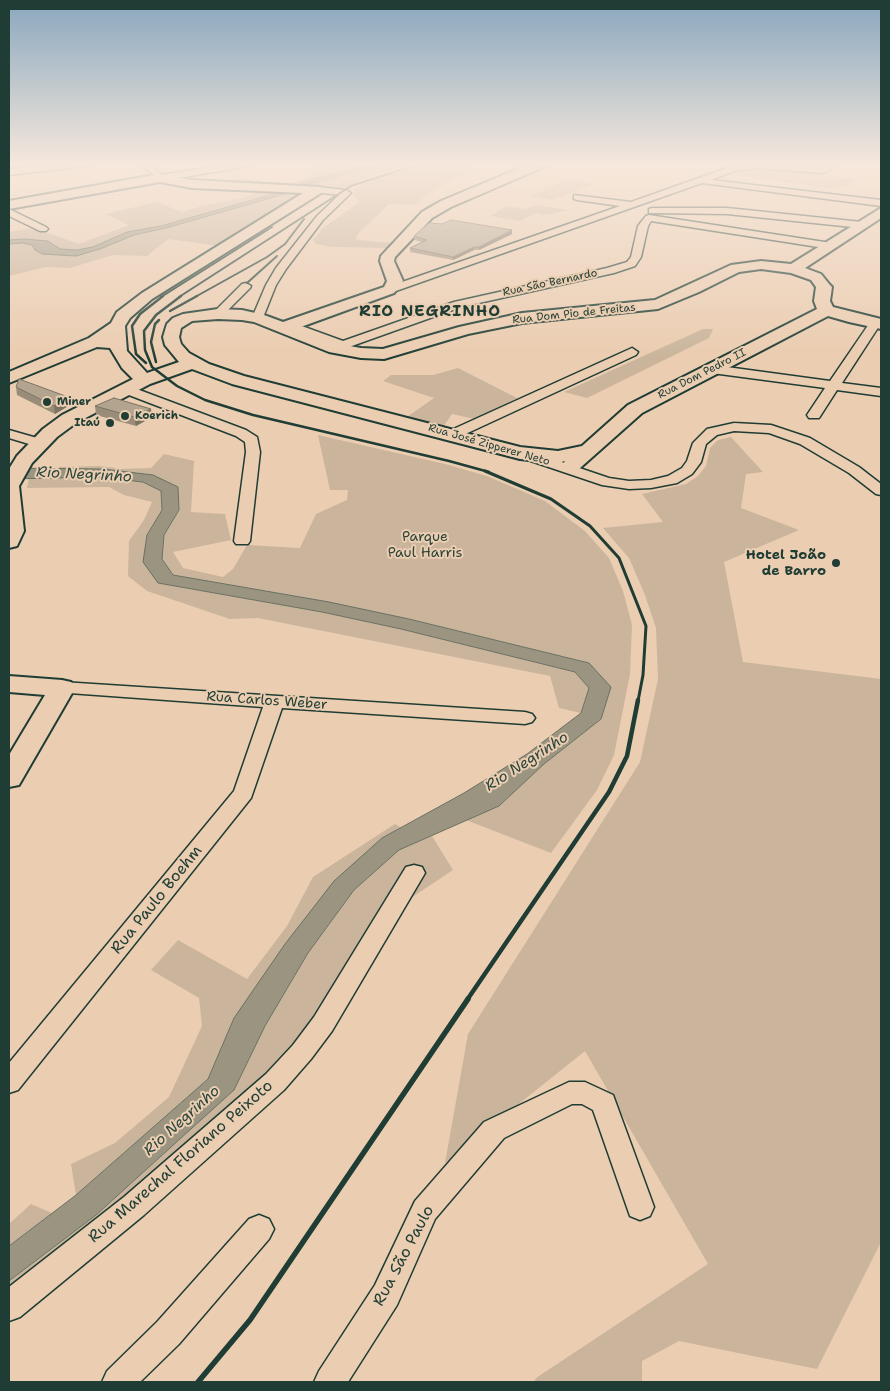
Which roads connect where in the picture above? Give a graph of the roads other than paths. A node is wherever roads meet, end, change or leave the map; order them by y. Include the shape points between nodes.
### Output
1 (256, 228) edge
2 (312, 228) edge
3 (415, 228) edge
4 (566, 228) edge
5 (643, 228) edge
6 (713, 228) edge
7 (858, 228) edge
8 (831, 246) junction
9 (794, 269) junction
10 (246, 286) dead end
11 (389, 290) junction
12 (827, 310) junction
13 (218, 314) junction
14 (258, 318) junction
15 (878, 324) edge
16 (117, 326) junction
17 (286, 327) junction
18 (95, 342) junction
19 (117, 344) junction
20 (339, 347) junction
21 (632, 352) dead end
22 (192, 363) junction
23 (712, 369) junction
24 (9, 378) edge
25 (144, 380) junction
26 (833, 385) junction
27 (126, 389) junction
28 (881, 392) edge
29 (814, 415) dead end
30 (9, 434) edge
31 (454, 434) junction
32 (39, 443) junction
33 (585, 451) junction
34 (520, 453) junction
35 (567, 469) junction
36 (9, 486) edge
37 (881, 491) edge
38 (9, 541) edge
39 (242, 541) dead end
40 (9, 684) edge
41 (62, 688) junction
42 (274, 702) junction
43 (525, 718) dead end
44 (9, 778) edge
45 (414, 873) dead end
46 (9, 1082) edge
47 (640, 1207) dead end
48 (260, 1229) dead end
49 (9, 1306) edge
50 (118, 1382) edge
51 (330, 1382) edge

1 - 16 main road via 147,296 124,315
2 - 14 street via 281,268
3 - 11 main road via 388,256 395,281
4 - 11 street
5 - 20 street, Rua São Bernardo via 636,257 631,264 458,304
6 - 8 street, Rua São Bernardo
7 - 8 main road
8 - 9 main road
9 - 12 main road, Rua Dom Pio de Freitas via 822,282 825,290 823,306
9 - 20 main road, Rua Dom Pio de Freitas via 742,266 658,304 522,318 456,332 393,353 374,354
10 - 13 street
11 - 17 main road
12 - 15 main road
12 - 23 main road, Rua Dom Pedro II
13 - 14 main road, Rua José Zipperer Neto
13 - 22 main road, Rua José Zipperer Neto via 189,317 173,327 173,345
14 - 17 main road, Rua Dom Pio de Freitas
15 - 26 street
16 - 18 main road
16 - 19 main road
17 - 20 main road, Rua Dom Pio de Freitas
18 - 19 main road
18 - 24 main road
19 - 25 main road via 128,364
21 - 31 street
22 - 25 main road
22 - 31 main road, Rua José Zipperer Neto via 238,380
23 - 26 street
23 - 33 main road, Rua Dom Pedro II via 635,409
25 - 27 main road
26 - 28 street
26 - 29 street
27 - 32 main road via 69,419
27 - 39 street via 252,440
30 - 32 street
31 - 34 main road, Rua José Zipperer Neto
32 - 36 main road via 20,464
33 - 34 main road via 558,457
33 - 35 main road, Rua Dom Pedro II
34 - 35 street, Rua José Zipperer Neto
35 - 37 street, Rua José Zipperer Neto via 607,482 629,485 672,480 694,462 700,443 712,432 750,426 778,430 806,441
36 - 38 main road via 13,531
40 - 41 main road, Rua Carlos Weber
41 - 42 street, Rua Carlos Weber
41 - 44 main road
42 - 43 street, Rua Carlos Weber
42 - 46 street, Rua Paulo Boehm via 244,793
45 - 49 street, Rua Marechal Floriano Peixoto via 323,1024 274,1082 134,1206
47 - 51 street, Rua São Paulo via 604,1103 585,1093 569,1093 494,1130 425,1210 386,1295
48 - 50 street via 168,1333

